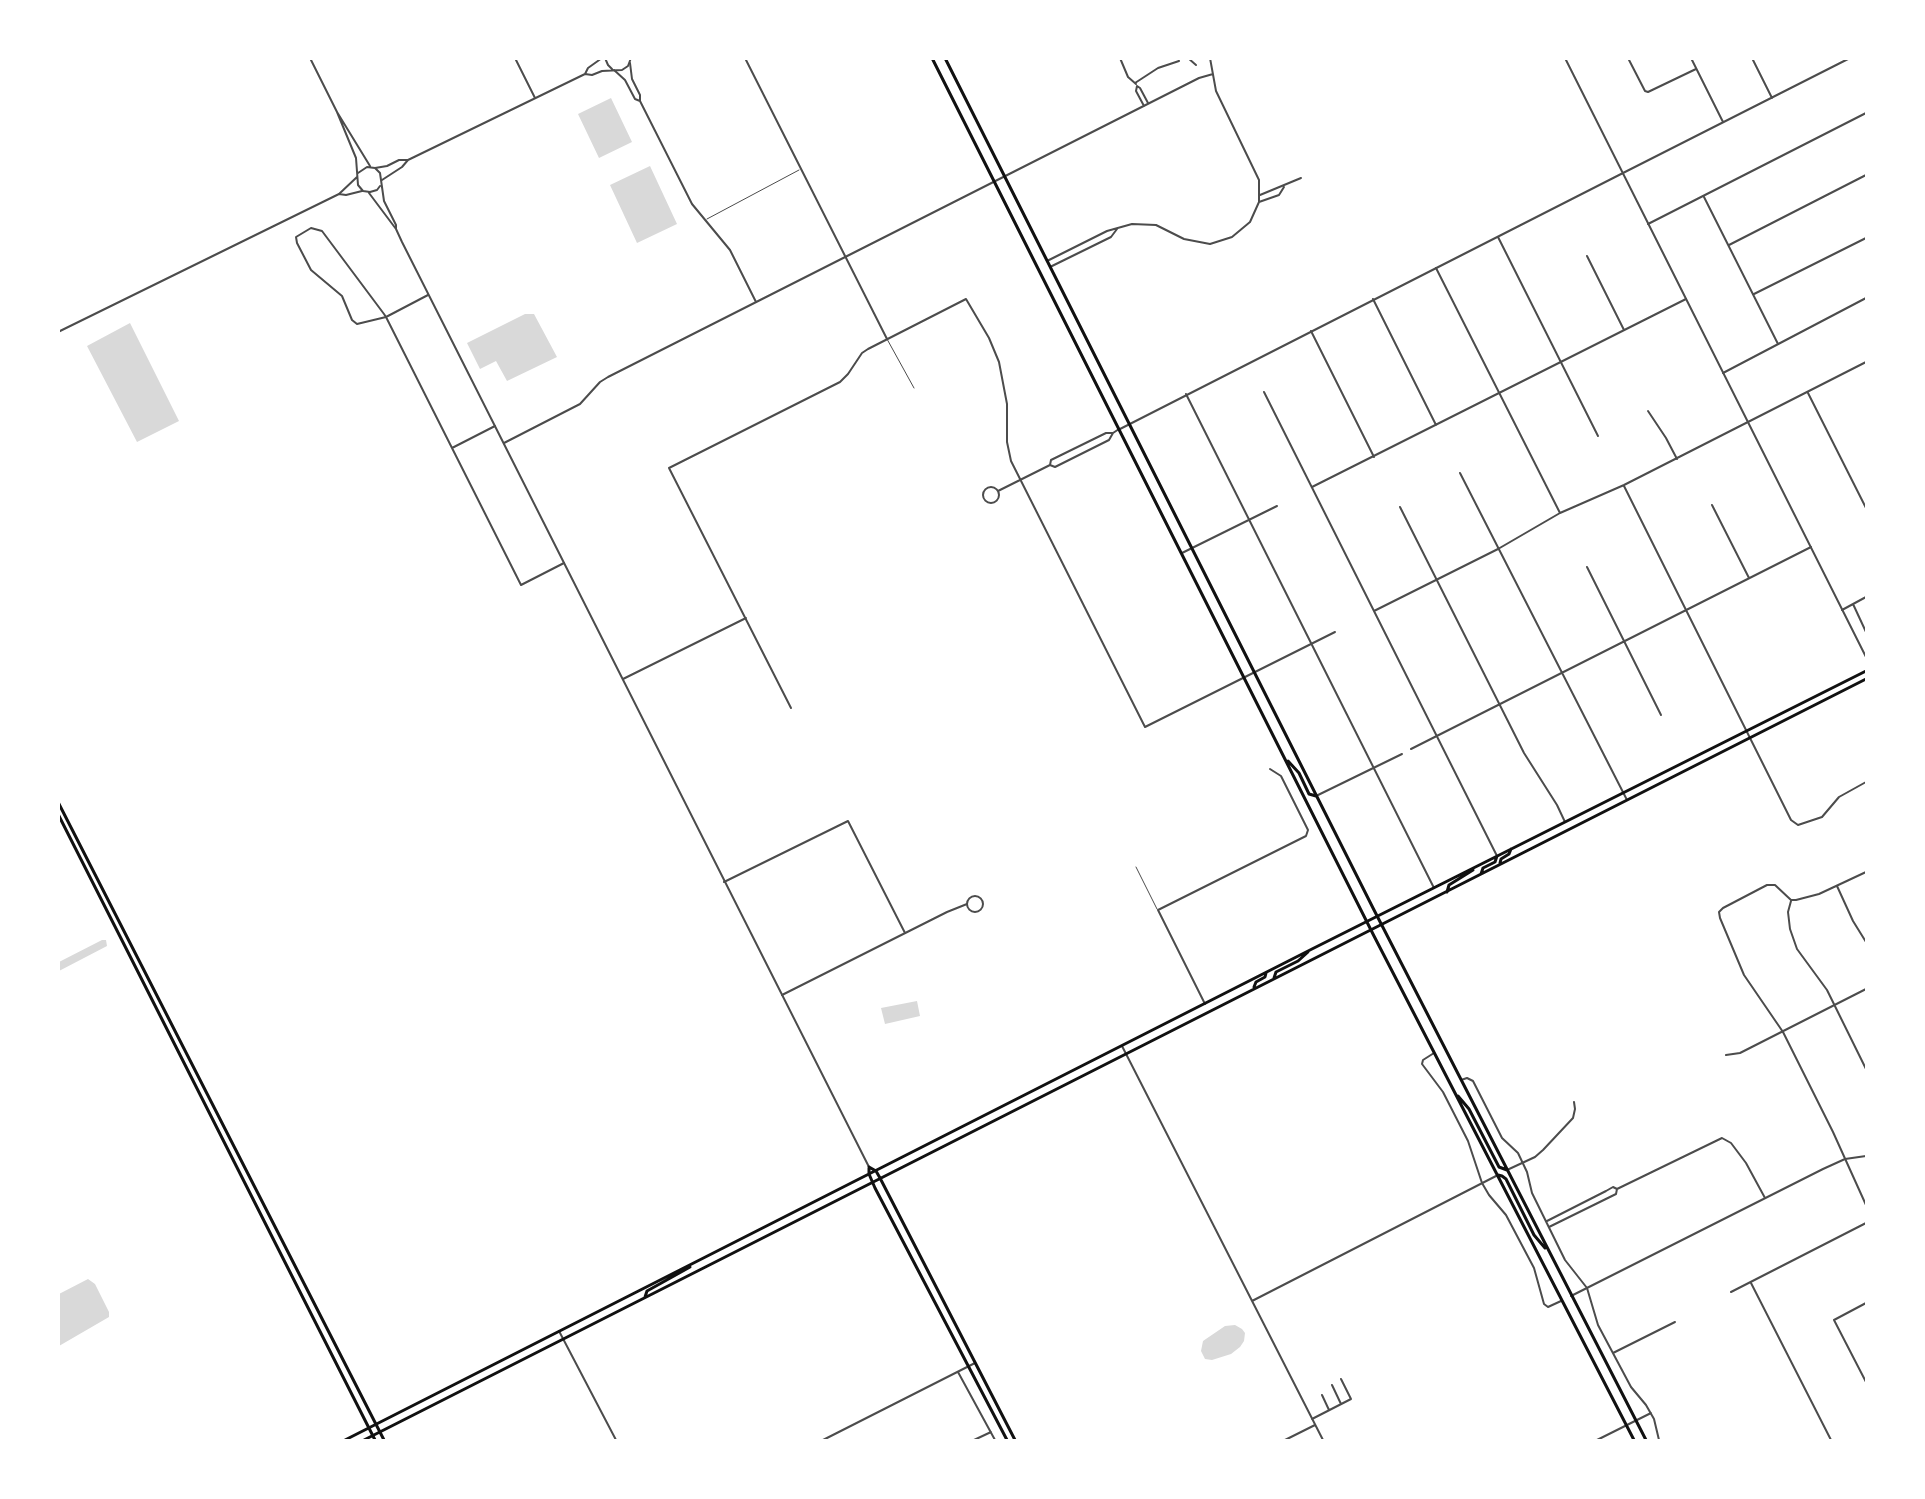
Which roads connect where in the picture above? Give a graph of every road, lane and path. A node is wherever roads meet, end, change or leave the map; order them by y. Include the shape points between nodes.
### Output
1 (310, 58) edge
2 (515, 58) edge
3 (604, 58) edge
4 (632, 58) edge
5 (745, 58) edge
6 (932, 58) edge
7 (945, 58) edge
8 (1120, 58) edge
9 (1178, 58) edge
10 (1188, 58) edge
11 (1210, 58) edge
12 (1565, 58) edge
13 (1628, 58) edge
14 (1691, 58) edge
15 (1752, 58) edge
16 (1850, 58) edge
17 (630, 63) junction
18 (1196, 65) dead end
19 (1696, 69) junction
20 (614, 70) junction
21 (585, 74) junction
22 (1213, 74) junction
23 (1136, 85) junction
24 (535, 98) junction
25 (1772, 98) junction
26 (640, 101) junction
27 (1146, 105) junction
28 (337, 112) junction
29 (1866, 113) edge
30 (1723, 122) junction
31 (408, 160) junction
32 (373, 168) junction
33 (801, 170) junction
34 (1623, 173) junction
35 (357, 175) junction
36 (1866, 175) edge
37 (1004, 178) junction
38 (1301, 178) dead end
39 (381, 182) junction
40 (994, 183) junction
41 (1286, 185) junction
42 (365, 191) junction
43 (339, 194) junction
44 (1260, 195) junction
45 (1704, 196) junction
46 (1259, 202) junction
47 (705, 220) junction
48 (1648, 224) junction
49 (396, 229) junction
50 (1117, 229) junction
51 (1498, 236) junction
52 (1866, 237) edge
53 (1729, 245) junction
54 (846, 256) junction
55 (1587, 256) dead end
56 (1047, 261) junction
57 (1050, 267) junction
58 (1436, 268) junction
59 (429, 295) junction
60 (1754, 295) junction
61 (1866, 298) edge
62 (1373, 299) junction
63 (1686, 299) junction
64 (756, 302) junction
65 (386, 317) junction
66 (1623, 330) junction
67 (58, 332) edge
68 (1311, 332) junction
69 (887, 339) junction
70 (1778, 344) junction
71 (1561, 362) junction
72 (1866, 364) edge
73 (1723, 373) junction
74 (914, 388) dead end
75 (1264, 392) dead end
76 (1808, 392) junction
77 (1499, 393) junction
78 (1186, 394) junction
79 (1648, 411) dead end
80 (1748, 422) junction
81 (1129, 424) junction
82 (1436, 425) junction
83 (495, 426) junction
84 (1119, 429) junction
85 (1113, 433) junction
86 (1598, 436) dead end
87 (504, 443) junction
88 (452, 448) junction
89 (1374, 457) junction
90 (1677, 459) junction
91 (1050, 465) junction
92 (1460, 473) dead end
93 (1020, 480) junction
94 (1624, 485) junction
95 (1312, 488) junction
96 (998, 492) junction
97 (1712, 505) dead end
98 (1277, 506) dead end
99 (1400, 507) dead end
100 (1866, 508) edge
101 (1560, 513) junction
102 (1249, 520) junction
103 (1811, 547) junction
104 (1191, 549) junction
105 (1498, 549) junction
106 (1182, 554) junction
107 (564, 563) junction
108 (1587, 567) dead end
109 (1749, 578) junction
110 (1436, 580) junction
111 (1866, 597) edge
112 (1852, 604) junction
113 (1686, 610) junction
114 (1842, 610) junction
115 (1374, 612) junction
116 (746, 618) junction
117 (1335, 632) dead end
118 (1866, 632) edge
119 (1624, 641) junction
120 (1311, 644) junction
121 (1866, 657) edge
122 (1866, 671) edge
123 (1254, 672) junction
124 (1561, 673) junction
125 (1244, 677) junction
126 (1866, 679) edge
127 (623, 680) junction
128 (1501, 703) junction
129 (791, 708) dead end
130 (1661, 715) dead end
131 (1747, 731) junction
132 (1436, 736) junction
133 (1750, 738) junction
134 (1411, 749) dead end
135 (1402, 753) dead end
136 (1283, 755) junction
137 (1374, 768) junction
138 (1270, 769) dead end
139 (1866, 782) edge
140 (1622, 794) junction
141 (1316, 796) junction
142 (1627, 800) junction
143 (58, 802) edge
144 (58, 814) edge
145 (1565, 822) junction
146 (1511, 849) junction
147 (1497, 856) junction
148 (1482, 863) junction
149 (1500, 864) junction
150 (1136, 867) dead end
151 (1866, 872) edge
152 (1480, 875) junction
153 (724, 882) junction
154 (1837, 886) junction
155 (1434, 888) junction
156 (1447, 892) junction
157 (1791, 900) junction
158 (967, 904) junction
159 (1158, 910) junction
160 (1377, 916) junction
161 (1367, 921) junction
162 (1382, 925) junction
163 (1371, 930) junction
164 (905, 933) junction
165 (1866, 942) edge
166 (1312, 949) junction
167 (1266, 973) junction
168 (1274, 978) junction
169 (1253, 989) junction
170 (1866, 989) edge
171 (782, 995) junction
172 (1205, 1004) junction
173 (1835, 1005) junction
174 (1783, 1032) junction
175 (1122, 1046) junction
176 (1435, 1053) junction
177 (1126, 1054) junction
178 (1726, 1055) dead end
179 (1866, 1069) edge
180 (1461, 1080) junction
181 (1455, 1093) junction
182 (1574, 1102) dead end
183 (1866, 1156) edge
184 (1845, 1159) junction
185 (1522, 1163) junction
186 (869, 1167) junction
187 (1507, 1170) junction
188 (876, 1171) junction
189 (869, 1174) junction
190 (1498, 1175) junction
191 (880, 1178) junction
192 (872, 1181) junction
193 (1482, 1183) junction
194 (1617, 1189) junction
195 (1765, 1198) junction
196 (1866, 1205) edge
197 (1546, 1221) junction
198 (1866, 1223) edge
199 (1549, 1227) junction
200 (1549, 1252) junction
201 (699, 1260) junction
202 (1751, 1283) junction
203 (1587, 1288) junction
204 (1731, 1292) dead end
205 (1571, 1296) junction
206 (645, 1297) junction
207 (1252, 1301) junction
208 (1561, 1301) junction
209 (1866, 1303) edge
210 (1675, 1322) dead end
211 (559, 1331) junction
212 (563, 1338) junction
213 (1613, 1353) junction
214 (975, 1363) junction
215 (968, 1367) junction
216 (958, 1372) junction
217 (1341, 1378) dead end
218 (1866, 1382) edge
219 (1332, 1385) dead end
220 (1322, 1395) dead end
221 (1341, 1404) junction
222 (1329, 1410) junction
223 (1651, 1413) junction
224 (1312, 1419) junction
225 (1636, 1421) junction
226 (376, 1425) junction
227 (1316, 1425) junction
228 (1626, 1426) junction
229 (369, 1428) junction
230 (380, 1432) junction
231 (991, 1432) junction
232 (373, 1436) junction
233 (345, 1440) edge
234 (364, 1440) edge
235 (375, 1440) edge
236 (384, 1440) edge
237 (616, 1440) edge
238 (823, 1440) edge
239 (974, 1440) edge
240 (995, 1440) edge
241 (1007, 1440) edge
242 (1016, 1440) edge
243 (1285, 1440) edge
244 (1323, 1440) edge
245 (1597, 1440) edge
246 (1634, 1440) edge
247 (1646, 1440) edge
248 (1659, 1440) edge
249 (1831, 1440) edge

1 - 28 street
2 - 24 street
3 - 20 street
3 - 21 street
4 - 17 street
5 - 33 street
6 - 40 main road
7 - 37 main road
8 - 23 street
9 - 23 street via 1179,61 1158,68
10 - 18 street
11 - 22 street
12 - 34 street
13 - 19 street via 1648,92
14 - 19 street
15 - 25 street
16 - 25 street
17 - 20 street
17 - 26 street
19 - 30 street
20 - 21 street
20 - 26 street
21 - 24 street
22 - 27 street
22 - 44 street via 1216,91 1254,167
23 - 27 street
24 - 31 street
25 - 30 street
26 - 47 street via 692,204
27 - 37 street
28 - 32 street
28 - 35 street via 356,158
29 - 45 street
30 - 34 street
31 - 32 street
31 - 39 street
32 - 35 street via 364,168
32 - 39 street via 380,173
33 - 47 lane
33 - 54 street
34 - 48 street
34 - 51 street
35 - 42 street via 358,185
35 - 43 street
36 - 53 street
37 - 40 street
37 - 56 main road
38 - 41 street
39 - 42 street via 377,190
39 - 49 street
40 - 54 street
40 - 84 main road
41 - 44 street
41 - 46 street via 1279,195
42 - 43 street
42 - 49 street
43 - 67 street
44 - 46 street
45 - 48 street
45 - 53 street
46 - 50 street via 1243,229 1219,243 1202,244 1149,224
47 - 64 street via 730,250
48 - 63 street
49 - 59 street
50 - 56 street
50 - 57 street via 1111,237
51 - 58 street
51 - 71 street
52 - 60 street
53 - 60 street
54 - 64 street
54 - 69 street
55 - 66 street
56 - 57 main road
57 - 81 main road
58 - 62 street
58 - 77 street
59 - 65 street
59 - 83 street
60 - 70 street
61 - 70 street
62 - 68 street
62 - 82 street
63 - 66 street
63 - 73 street
64 - 87 street via 608,377 580,404
65 - 65 street via 322,231 311,228 296,237 308,266 342,296 354,322
65 - 88 street
66 - 71 street
68 - 78 street
68 - 89 street
69 - 74 lane
69 - 93 street via 966,299 999,362 1007,404 1008,450
69 - 116 street via 864,351 840,382 669,468
70 - 73 street
71 - 77 street
71 - 86 street
72 - 76 street
73 - 80 street
75 - 95 street
76 - 80 street
76 - 100 street
77 - 82 street
77 - 101 street
78 - 81 street
78 - 102 street
79 - 90 street
80 - 90 street
80 - 103 street
81 - 84 street
81 - 104 main road
82 - 89 street
83 - 87 street
83 - 88 street
84 - 85 street
84 - 106 main road
85 - 91 street via 1051,460
85 - 91 street via 1109,440 1055,467
87 - 107 street
88 - 107 street via 521,585
89 - 95 street
90 - 94 street
91 - 93 street
92 - 105 street
93 - 96 street
93 - 125 street via 1145,727
94 - 101 street
94 - 113 street
95 - 115 street
96 - 96 street via 989,487 983,497 993,502 999,497
97 - 109 street
98 - 102 street
99 - 110 street
101 - 105 street
102 - 104 street
102 - 120 street
103 - 109 street
103 - 114 street
104 - 106 street
104 - 123 main road
105 - 110 street
105 - 124 street
106 - 125 main road
107 - 127 street
108 - 119 street
109 - 113 street
110 - 115 street
110 - 128 street
111 - 112 street
112 - 114 street
112 - 118 street
113 - 119 street
113 - 131 street
114 - 121 street
115 - 132 street
116 - 127 street
116 - 129 street
117 - 120 street
119 - 124 street
119 - 130 street
120 - 123 street
120 - 137 street
122 - 131 main road
123 - 125 street
123 - 141 main road
124 - 128 street
124 - 140 street
125 - 136 main road
126 - 133 main road
127 - 153 street
128 - 132 street
128 - 145 street via 1524,753
131 - 133 street
131 - 140 main road
132 - 134 street
132 - 147 street
133 - 139 street via 1791,820 1798,825 1821,817 1839,797
133 - 142 main road
135 - 137 street
136 - 141 main road via 1299,773 1309,794
136 - 161 main road
137 - 141 street
137 - 155 street
138 - 159 street via 1281,776 1308,830 1306,836
140 - 142 street
140 - 145 main road
141 - 160 main road
142 - 149 main road
143 - 226 main road
144 - 229 main road
145 - 146 main road
146 - 147 main road
146 - 149 main road
147 - 148 main road
147 - 152 main road
148 - 155 main road
148 - 156 main road via 1449,885
149 - 152 main road
150 - 159 lane
151 - 154 street
152 - 156 main road
153 - 164 street via 848,821
153 - 171 street
154 - 157 street via 1812,897
154 - 165 street
155 - 160 main road
156 - 162 main road
157 - 173 street via 1790,929 1797,949
157 - 174 street via 1775,885 1767,885 1719,912 1746,980
158 - 158 street via 975,912 984,904 977,896
158 - 164 street
159 - 172 street
160 - 161 main road
160 - 162 main road
161 - 163 main road
161 - 166 main road
162 - 163 main road
162 - 180 main road
163 - 168 main road
163 - 176 main road
164 - 171 street
166 - 167 main road
166 - 168 main road via 1276,972
167 - 169 main road
167 - 172 main road
168 - 169 main road
169 - 177 main road
170 - 173 street
171 - 186 street
172 - 175 main road
173 - 174 street
173 - 179 street
174 - 178 street via 1740,1053
174 - 184 street
175 - 177 street
175 - 188 main road
176 - 181 main road
176 - 193 street via 1422,1064 1443,1092 1468,1141
177 - 191 main road
177 - 207 street
180 - 185 street via 1473,1081 1503,1138
180 - 187 main road
181 - 187 main road via 1469,1109 1499,1167
181 - 190 main road
182 - 185 street via 1573,1118 1539,1154
183 - 184 street
184 - 195 street
184 - 196 street
185 - 187 street
185 - 197 street
186 - 188 main road
186 - 189 main road
187 - 200 main road
188 - 189 main road
188 - 191 main road
189 - 192 main road
189 - 201 main road
190 - 193 street
190 - 200 main road via 1506,1179 1534,1235
190 - 208 main road
191 - 192 main road
191 - 214 main road
192 - 206 main road
192 - 215 main road
193 - 207 street
193 - 208 street via 1506,1215 1534,1269 1545,1306
194 - 195 street via 1725,1138 1746,1163
194 - 197 street via 1613,1187
194 - 199 street via 1616,1194
195 - 203 street
197 - 199 street
198 - 202 street
199 - 203 street via 1565,1260
200 - 205 main road
201 - 206 main road via 647,1291
201 - 211 main road
202 - 204 street
202 - 249 street
203 - 205 street
203 - 213 street via 1596,1319
205 - 225 main road
206 - 212 main road
207 - 224 street
208 - 228 main road
209 - 218 street via 1834,1320
210 - 213 street
211 - 212 street
211 - 226 main road
212 - 230 main road
212 - 237 street
213 - 223 street via 1630,1387
214 - 215 street
214 - 242 main road
215 - 216 street
215 - 241 main road
216 - 231 street
216 - 238 street
217 - 221 street via 1351,1399
219 - 221 street
220 - 222 street
221 - 222 street
222 - 224 street
223 - 225 street
223 - 248 street
224 - 227 street
225 - 228 street
225 - 247 main road
226 - 229 main road
226 - 230 main road
227 - 243 street
227 - 244 street
228 - 245 street
228 - 246 main road
229 - 232 main road
229 - 233 main road
230 - 232 main road
230 - 236 main road
231 - 239 street
231 - 240 street
232 - 234 main road
232 - 235 main road

